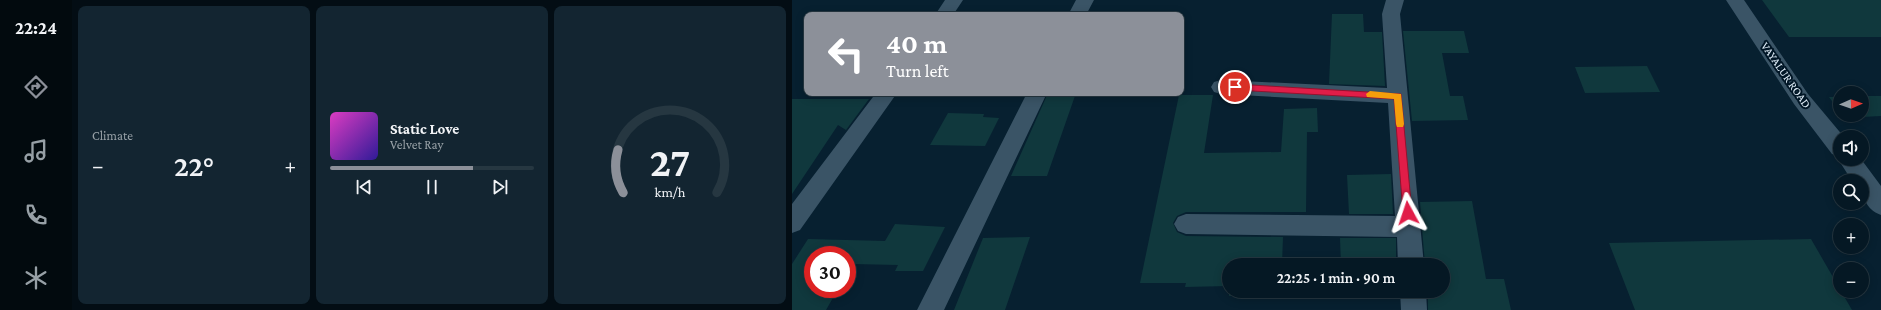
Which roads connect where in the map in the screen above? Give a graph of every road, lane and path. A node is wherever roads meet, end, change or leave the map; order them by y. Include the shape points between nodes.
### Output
1 (954, 0) edge
2 (1085, 0) edge
3 (1395, 0) edge
4 (1735, 0) edge
5 (946, 12) edge
6 (1078, 12) edge
7 (1221, 87) dead end
8 (885, 96) edge
9 (1036, 96) edge
10 (1398, 96) junction
11 (1833, 139) edge
12 (1854, 166) edge
13 (1881, 205) edge
14 (792, 223) edge
15 (1186, 224) dead end
16 (1409, 228) junction
17 (1411, 258) edge
18 (1413, 298) edge
19 (930, 310) edge
20 (1414, 310) edge

1 - 5 street
2 - 6 street
3 - 10 street via 1391,14
4 - 11 street, VAYALUR ROAD via 1801,99
7 - 10 street
8 - 14 street
9 - 19 street
10 - 16 street
12 - 13 street
15 - 16 street
16 - 17 street
18 - 20 street

